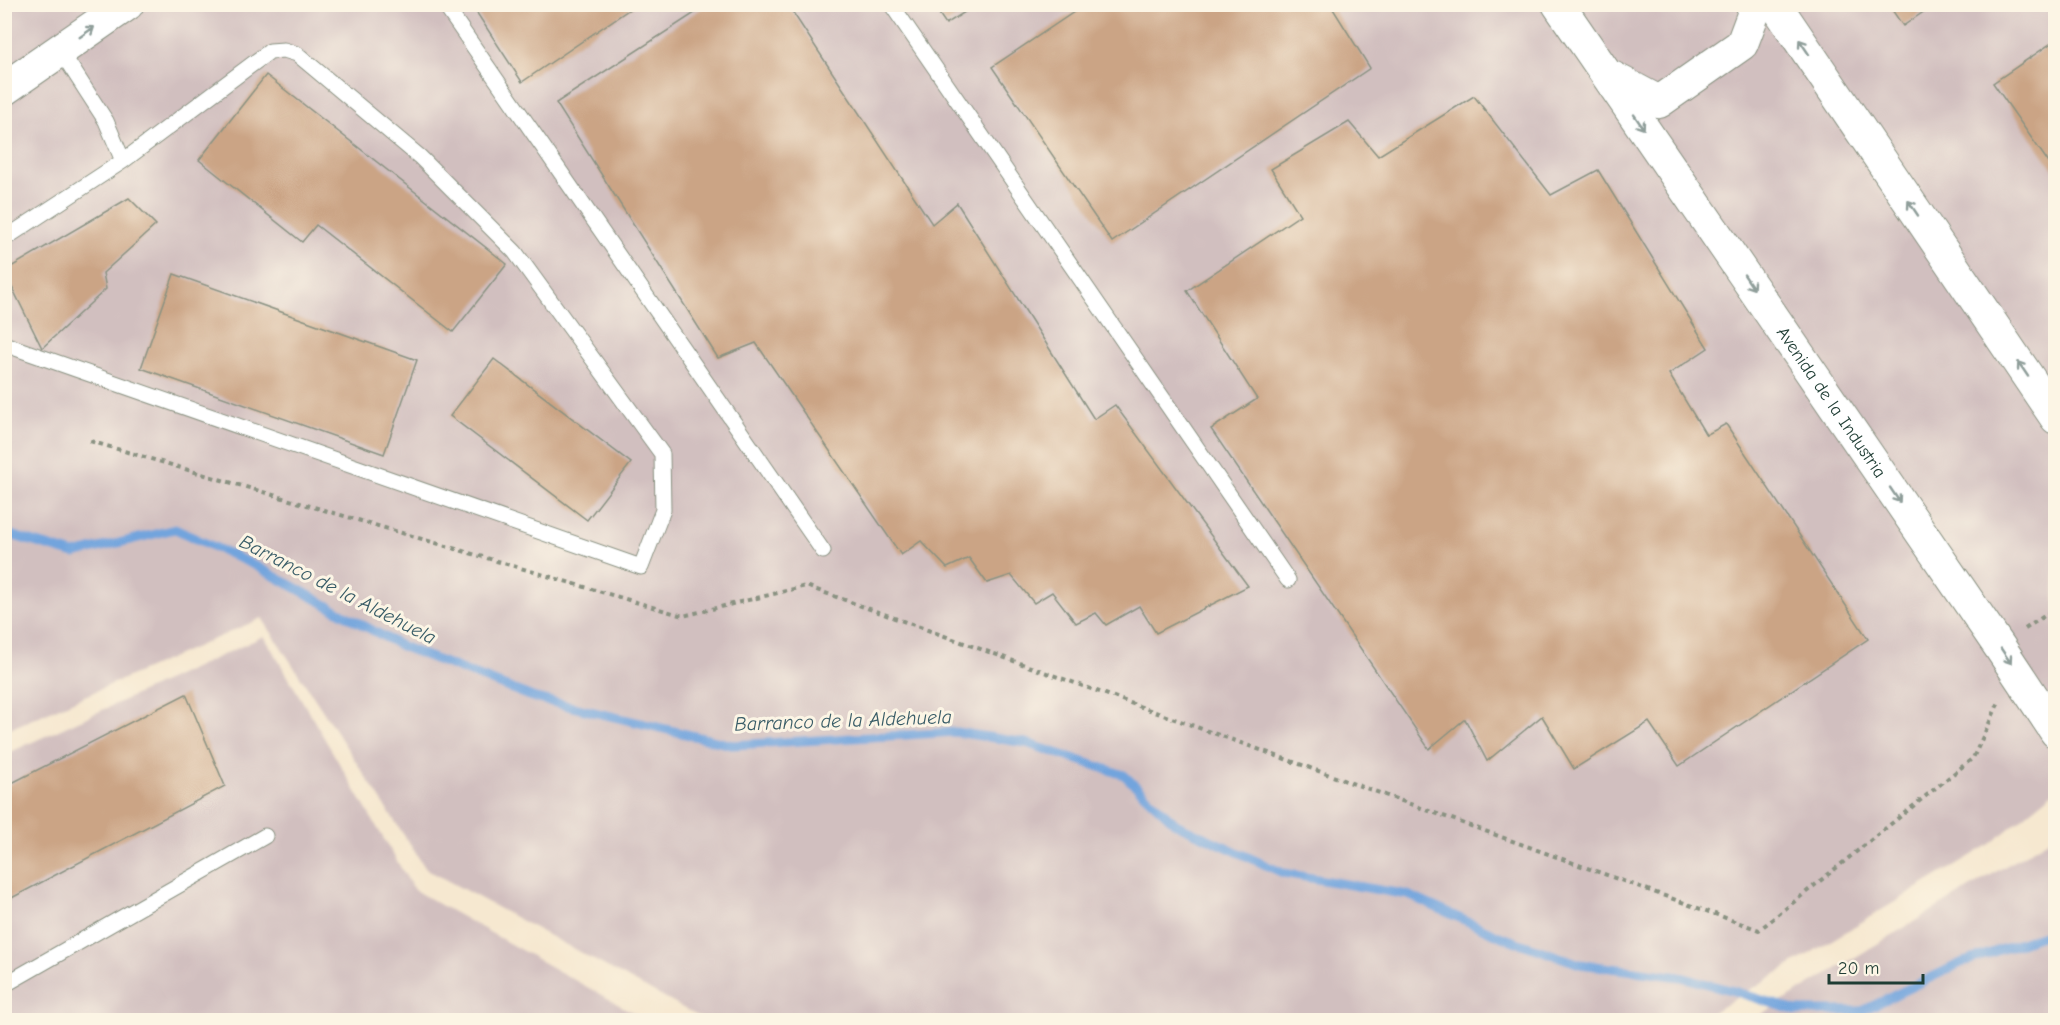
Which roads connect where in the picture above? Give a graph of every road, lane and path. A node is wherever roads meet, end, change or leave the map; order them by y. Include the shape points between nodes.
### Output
1 (127, 4) edge
2 (444, 4) edge
3 (891, 4) edge
4 (1558, 4) edge
5 (1757, 4) edge
6 (1775, 4) edge
7 (60, 50) junction
8 (1606, 74) junction
9 (4, 89) edge
10 (123, 161) junction
11 (4, 239) edge
12 (4, 344) edge
13 (2055, 418) edge
14 (90, 441) dead end
15 (823, 552) dead end
16 (1288, 580) dead end
17 (2015, 669) junction
18 (2055, 732) edge
19 (265, 836) dead end
20 (4, 985) edge

7 -> 1 main road
2 - 15 lane
3 - 16 lane
4 - 8 street, Avenida de la Industria
5 - 8 street, Avenida de la Industria via 1742,44 1659,102
13 -> 6 street
7 - 9 main road
7 - 10 lane via 106,121
8 -> 17 street, Avenida de la Industria
10 - 11 lane
10 - 12 lane via 270,51 297,54 420,157 515,252 662,454 663,510 641,567
14 - 17 path via 683,616 806,586 1759,930 1973,758
17 - 18 street, Avenida de la Industria
19 - 20 lane

